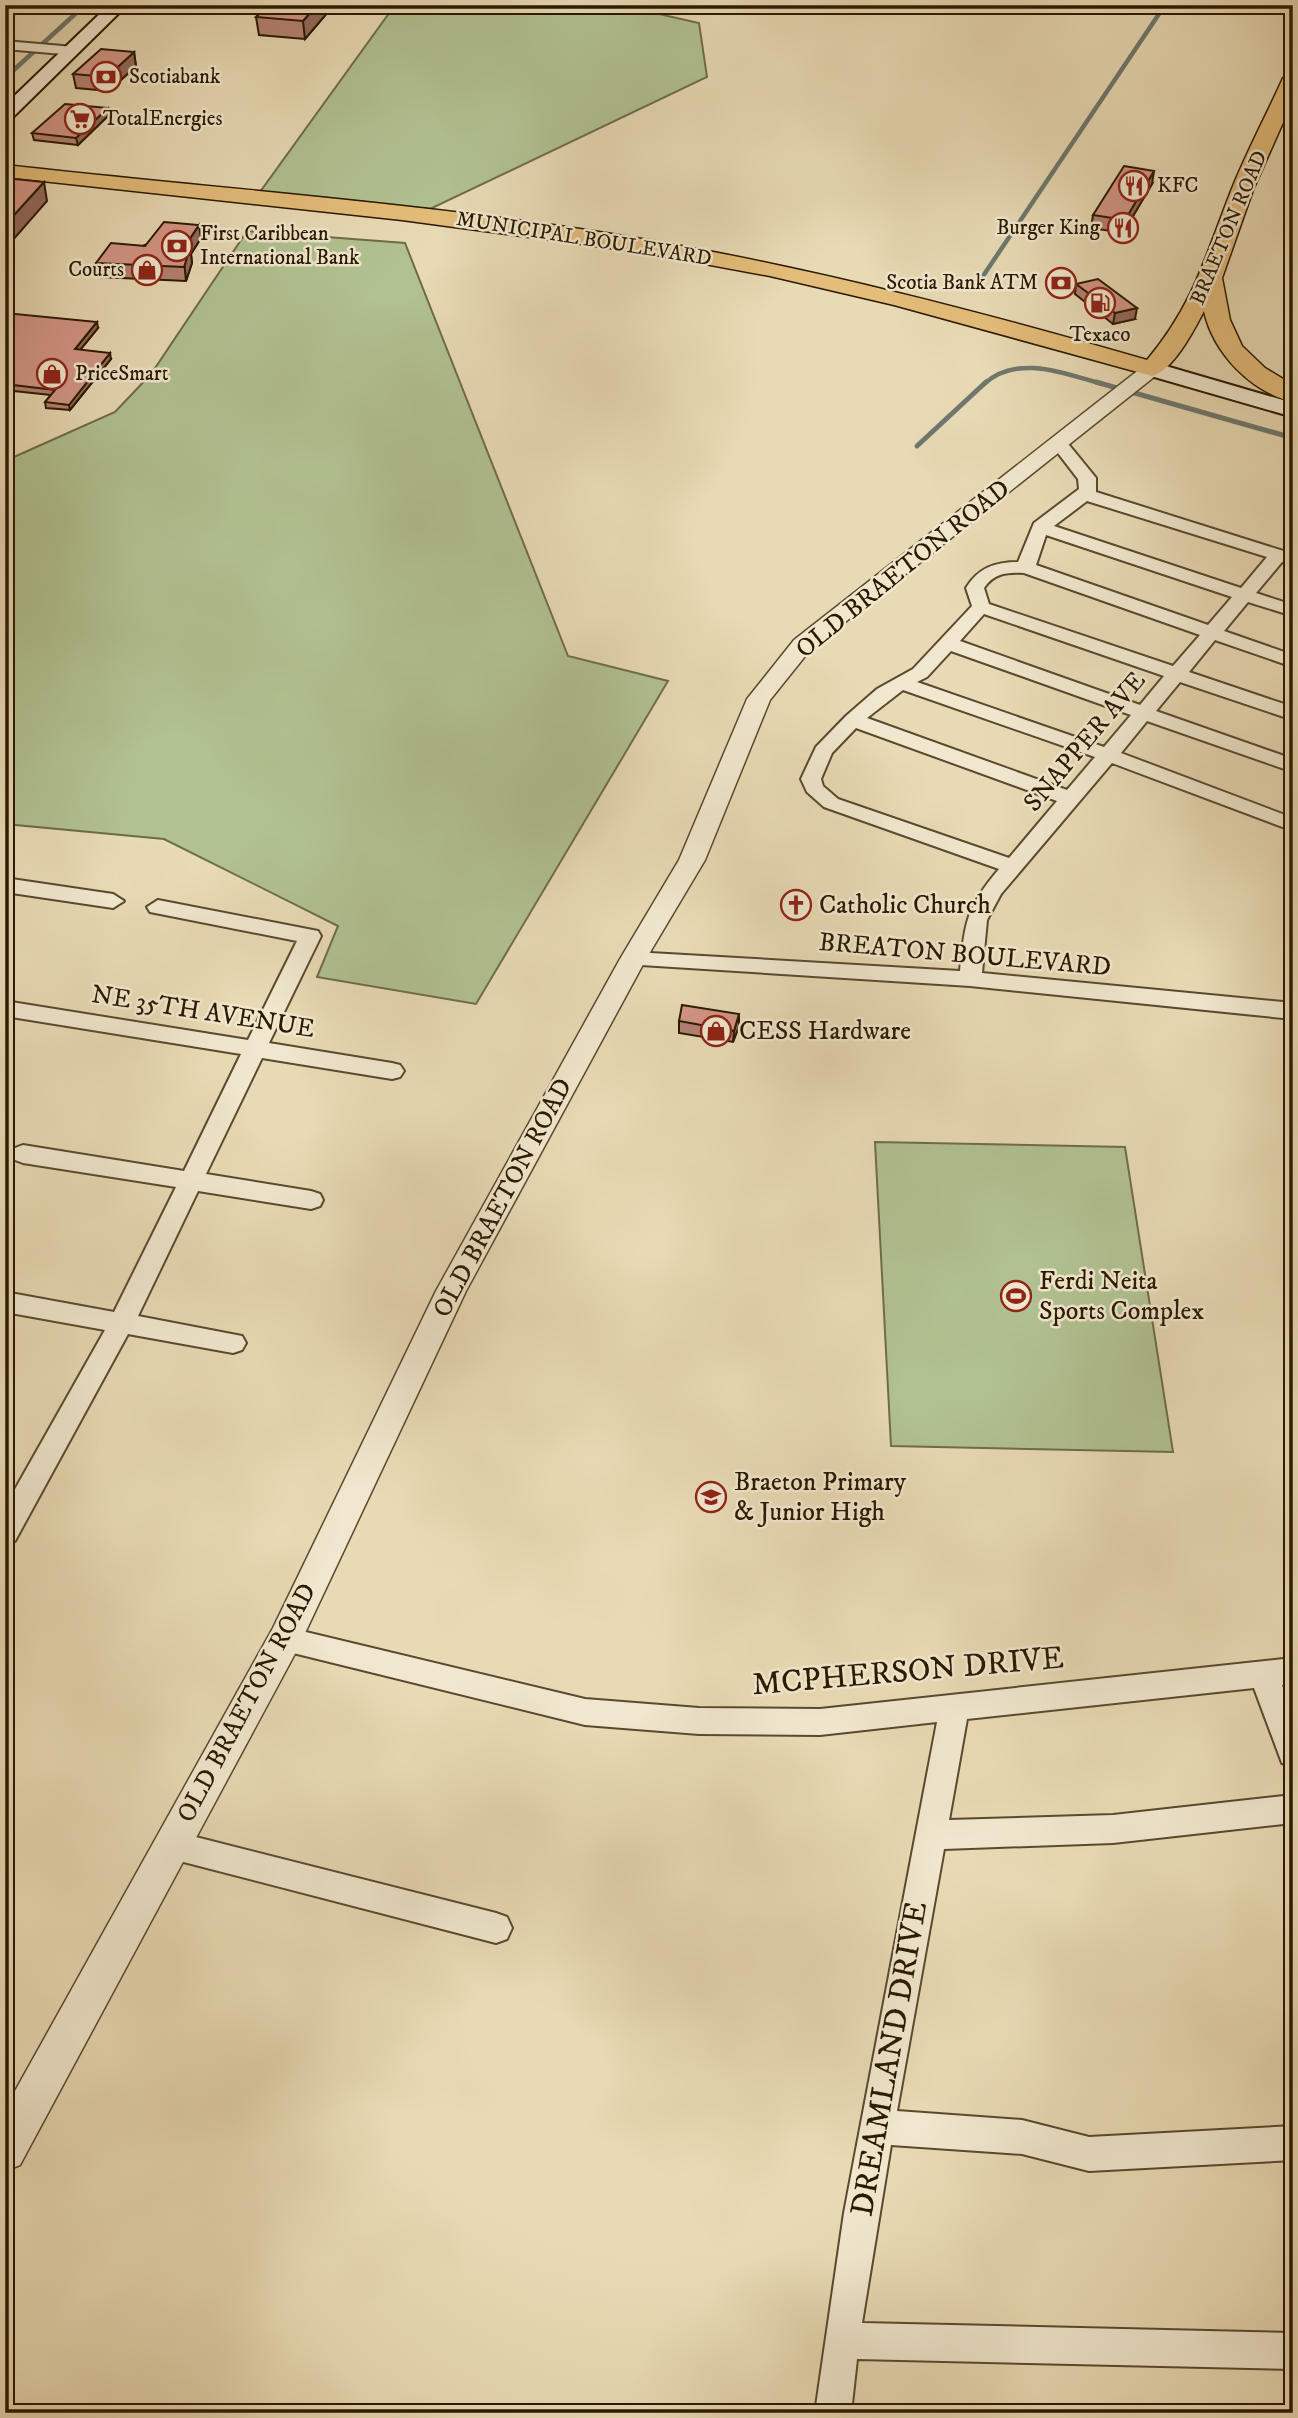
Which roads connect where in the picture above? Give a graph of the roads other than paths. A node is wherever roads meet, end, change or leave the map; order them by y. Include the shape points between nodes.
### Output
1 (43, 5) edge
2 (119, 5) edge
3 (5, 7) edge
4 (5, 45) edge
5 (74, 51) junction
6 (1292, 81) edge
7 (5, 114) edge
8 (5, 171) edge
9 (1211, 278) junction
10 (1180, 335) junction
11 (1058, 340) junction
12 (1146, 374) junction
13 (1293, 395) edge
14 (1293, 410) edge
15 (1059, 444) junction
16 (1084, 494) junction
17 (1040, 527) junction
18 (1285, 558) edge
19 (1026, 568) junction
20 (1244, 595) junction
21 (981, 607) junction
22 (1293, 611) edge
23 (1209, 634) junction
24 (950, 644) junction
25 (1293, 661) edge
26 (1176, 676) junction
27 (904, 684) junction
28 (1293, 714) edge
29 (1143, 715) junction
30 (853, 720) junction
31 (1109, 755) junction
32 (1293, 766) edge
33 (1071, 799) junction
34 (1293, 825) edge
35 (1013, 867) junction
36 (5, 885) edge
37 (113, 901) dead end
38 (158, 907) dead end
39 (633, 959) junction
40 (970, 979) junction
41 (5, 1008) edge
42 (1293, 1011) edge
43 (257, 1050) junction
44 (393, 1070) dead end
45 (23, 1153) dead end
46 (193, 1180) junction
47 (311, 1200) dead end
48 (5, 1302) edge
49 (121, 1324) junction
50 (233, 1343) dead end
51 (16, 1486) edge
52 (5, 1533) edge
53 (285, 1639) junction
54 (1293, 1671) edge
55 (1263, 1674) junction
56 (955, 1706) junction
57 (1293, 1754) edge
58 (1293, 1810) edge
59 (931, 1835) junction
60 (172, 1845) junction
61 (496, 1928) dead end
62 (877, 2127) junction
63 (1293, 2143) edge
64 (5, 2150) edge
65 (841, 2341) junction
66 (1293, 2351) edge
67 (833, 2413) edge

1 - 3 street via 26,10
2 - 5 main road
4 - 5 street
5 - 7 main road
6 - 9 main road, BRAETON ROAD via 1242,190
8 - 11 main road, MUNICIPAL BOULEVARD via 577,235 802,276
9 - 10 main road, BRAETON ROAD
9 - 13 main road via 1213,314 1228,344 1245,366
10 - 11 main road via 1121,344
10 - 12 main road, BRAETON ROAD
11 - 12 main road, MUNICIPAL BOULEVARD
12 - 14 main road
12 - 15 street, OLD BRAETON ROAD
15 - 16 street via 1087,478
15 - 39 street, OLD BRAETON ROAD via 802,645 759,699 692,860
16 - 17 street
16 - 18 street
17 - 19 street
17 - 20 street
18 - 20 street, SNAPPER AVE
19 - 21 street via 1009,566 980,578 975,588
19 - 23 street
20 - 22 street
20 - 23 street, SNAPPER AVE
21 - 24 street
21 - 26 street
23 - 25 street
23 - 26 street, SNAPPER AVE
24 - 27 street
24 - 29 street
26 - 28 street
26 - 29 street, SNAPPER AVE
27 - 30 street via 884,693
27 - 31 street
29 - 31 street, SNAPPER AVE
29 - 32 street
30 - 33 street
30 - 35 street via 813,768 811,779 821,796 848,810
31 - 33 street, SNAPPER AVE
31 - 34 street
33 - 35 street, SNAPPER AVE
35 - 40 street, SNAPPER AVE via 976,920
36 - 37 street
38 - 43 street via 310,936
39 - 40 street, BREATON BOULEVARD
39 - 53 street, OLD BRAETON ROAD via 451,1291
40 - 42 street, BREATON BOULEVARD
41 - 43 street, NE 35TH AVENUE
43 - 44 street, NE 35TH AVENUE
43 - 46 street
45 - 46 street
46 - 47 street
46 - 49 street
48 - 49 street
49 - 50 street
49 - 51 street
51 - 52 street
53 - 56 street, MCPHERSON DRIVE via 585,1712 699,1721 820,1722
53 - 60 street, OLD BRAETON ROAD
54 - 55 street, MCPHERSON DRIVE
55 - 56 street, MCPHERSON DRIVE
55 - 57 street
56 - 59 street, DREAMLAND DRIVE
58 - 59 street via 1113,1829
59 - 62 street, DREAMLAND DRIVE
60 - 61 street
60 - 64 street, OLD BRAETON ROAD
62 - 63 street via 1022,2137 1089,2154
62 - 65 street, DREAMLAND DRIVE
65 - 66 street
65 - 67 street, DREAMLAND DRIVE

